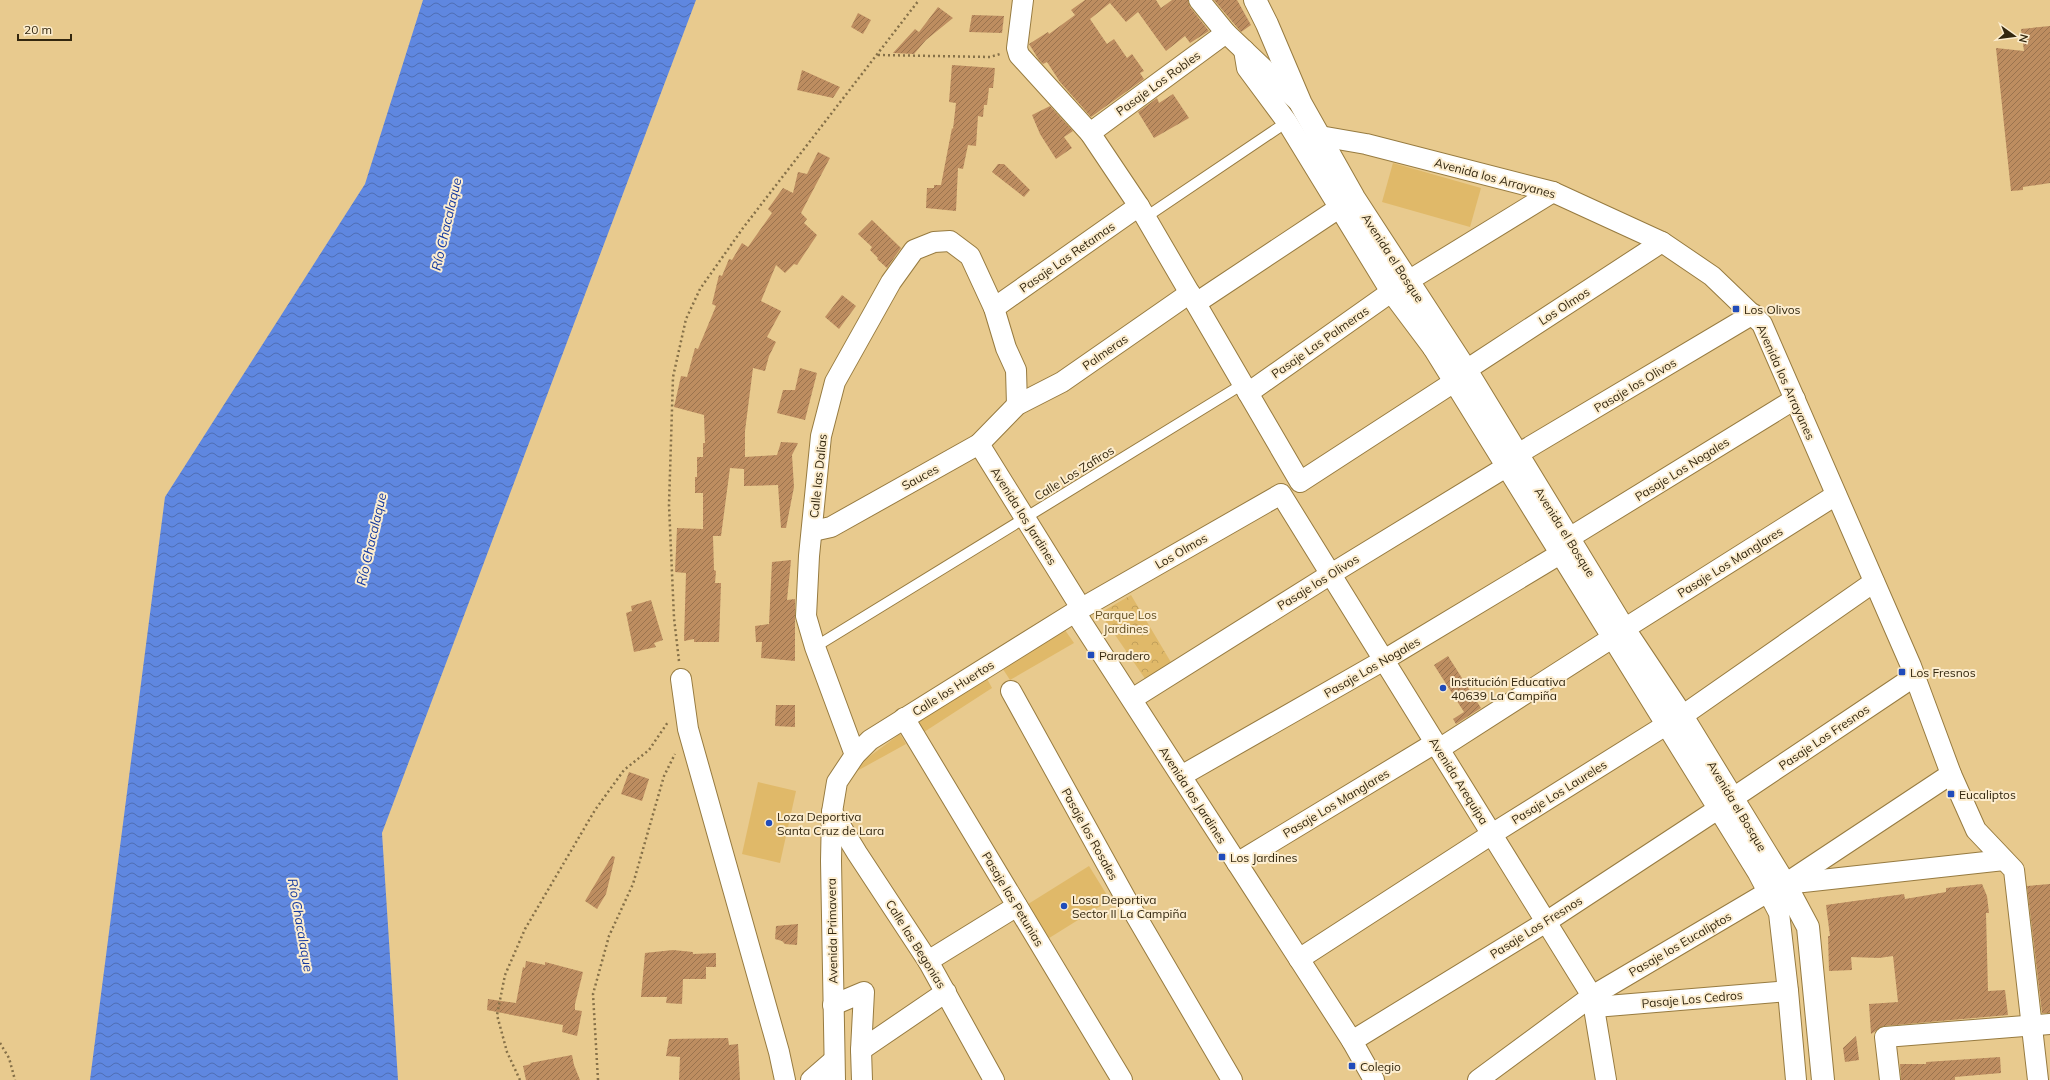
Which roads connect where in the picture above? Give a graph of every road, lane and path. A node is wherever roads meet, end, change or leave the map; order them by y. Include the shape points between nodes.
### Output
1 (919, 0) edge
2 (1022, 0) edge
3 (1199, 0) edge
4 (1255, 0) edge
5 (1226, 33) junction
6 (1244, 50) junction
7 (878, 55) junction
8 (1019, 55) junction
9 (1301, 104) junction
10 (1278, 128) dead end
11 (1090, 133) junction
12 (1320, 136) junction
13 (1553, 192) junction
14 (1339, 208) junction
15 (1143, 212) junction
16 (1662, 242) junction
17 (1400, 286) junction
18 (1193, 298) junction
19 (994, 308) junction
20 (1753, 314) junction
21 (1460, 376) junction
22 (1246, 389) junction
23 (1795, 400) junction
24 (1017, 405) junction
25 (979, 444) junction
26 (1511, 461) junction
27 (1281, 494) joint
28 (1836, 494) junction
29 (1025, 518) junction
30 (812, 531) junction
31 (1565, 546) junction
32 (1331, 574) junction
33 (1874, 582) junction
34 (1078, 610) junction
35 (1618, 633) junction
36 (815, 647) junction
37 (1384, 660) junction
38 (1915, 676) junction
39 (681, 679) joint
40 (1011, 691) dead end
41 (1132, 699) junction
42 (904, 718) junction
43 (669, 720) dead end
44 (1674, 721) junction
45 (688, 728) junction
46 (1437, 746) junction
47 (855, 754) junction
48 (1952, 774) junction
49 (1181, 776) junction
50 (837, 782) joint
51 (1726, 803) junction
52 (832, 812) junction
53 (1492, 834) junction
54 (2004, 860) junction
55 (1237, 863) junction
56 (1776, 888) junction
57 (1017, 906) junction
58 (1546, 922) junction
59 (1299, 959) junction
60 (928, 961) junction
61 (1788, 991) junction
62 (946, 992) junction
63 (1594, 1001) junction
64 (833, 1005) junction
65 (2041, 1024) edge
66 (1352, 1041) junction
67 (0, 1043) edge
68 (861, 1050) junction
69 (834, 1060) junction
70 (15, 1080) edge
71 (520, 1080) edge
72 (598, 1080) edge
73 (785, 1080) edge
74 (811, 1080) edge
75 (835, 1080) edge
76 (862, 1080) edge
77 (994, 1080) edge
78 (1122, 1080) edge
79 (1232, 1080) edge
80 (1374, 1080) edge
81 (1478, 1080) edge
82 (1606, 1080) edge
83 (1796, 1080) edge
84 (1823, 1080) edge
85 (1890, 1080) edge
86 (2038, 1080) edge

1 - 7 path
2 - 8 street via 1017,48
3 - 5 street
4 - 9 street, Avenida el Bosque
5 - 6 street
5 - 11 street, Pasaje Los Robles
6 - 9 street
6 - 14 street via 1247,68 1287,122
7 - 8 path via 990,57 1009,51
7 - 39 path via 743,228 700,289 686,319 673,377 669,505 674,618
8 - 11 street
9 - 12 street, Avenida el Bosque
10 - 15 lane
11 - 15 street
12 - 13 street, Avenida los Arrayanes via 1366,144
12 - 17 street, Avenida el Bosque
13 - 16 street, Avenida los Arrayanes
13 - 17 street, Pasaje Las Palmeras
14 - 17 street
14 - 18 street, Palmeras
15 - 18 street
15 - 19 street, Pasaje Las Retamas
16 - 20 street, Avenida los Arrayanes via 1712,276
16 - 21 street, Los Olmos
17 - 21 street, Avenida el Bosque
17 - 22 street, Pasaje Las Palmeras
18 - 22 street
18 - 24 street, Palmeras via 1062,382
19 - 24 street via 1006,348 1016,370
19 - 30 street, Calle las Dalias via 970,256 950,241 934,242 914,250 891,282 835,382 821,436
20 - 23 street, Avenida los Arrayanes via 1762,324
20 - 26 street, Pasaje los Olivos
21 - 22 street, Los Olmos via 1300,482
21 - 26 street, Avenida el Bosque
22 - 29 lane, Calle Los Zafiros
23 - 28 street, Avenida los Arrayanes
23 - 31 street, Pasaje Los Nogales
24 - 25 street, Sauces
25 - 29 street, Avenida los Jardines
25 - 30 street, Sauces via 831,527
26 - 31 street, Avenida el Bosque
26 - 32 street, Pasaje los Olivos
27 - 32 street, Avenida Arequipa
27 - 34 street, Los Olmos
28 - 33 street, Avenida los Arrayanes
28 - 35 street, Pasaje Los Manglares
29 - 34 street, Avenida los Jardines
29 - 36 lane, Calle Los Zafiros
30 - 36 street, Calle las Dalias via 806,616
31 - 35 street
31 - 35 street, Avenida el Bosque via 1608,602
31 - 37 street, Pasaje Los Nogales
32 - 37 street, Avenida Arequipa
32 - 41 street, Pasaje los Olivos
33 - 38 street, Avenida los Arrayanes
33 - 44 street, Pasaje Los Laureles
34 - 41 street, Avenida los Jardines
34 - 42 street, Calle los Huertos
35 - 44 street
35 - 44 street, Avenida el Bosque via 1665,691
35 - 46 street, Pasaje Los Manglares
36 - 47 street, Calle las Dalias
37 - 46 street, Avenida Arequipa
37 - 49 street, Pasaje Los Nogales
38 - 48 street, Avenida los Arrayanes
38 - 51 street, Pasaje Los Fresnos
39 - 45 street
40 - 79 street, Pasaje los Rosales via 1126,899
41 - 49 street, Avenida los Jardines
42 - 47 street, Calle los Huertos via 870,740
42 - 57 street, Pasaje las Petunias
43 - 71 path via 648,750 624,770 595,810 525,929 505,976 497,1015 507,1052
44 - 51 street, Avenida el Bosque
44 - 53 street, Pasaje Los Laureles
45 - 72 path via 664,776 633,884 609,936 593,994
45 - 73 street
46 - 53 street, Avenida Arequipa
46 - 55 street, Pasaje Los Manglares
47 - 50 street, Calle los Huertos
48 - 54 street, Avenida los Arrayanes via 1976,830
48 - 56 street, Pasaje los Eucaliptos
49 - 55 street, Avenida los Jardines
50 - 52 street, Avenida Primavera
51 - 56 street, Avenida el Bosque
51 - 58 street, Pasaje Los Fresnos
52 - 60 street, Calle las Begonias
52 - 64 street, Avenida Primavera
53 - 58 street, Avenida Arequipa
53 - 59 street, Pasaje Los Laureles
54 - 56 street
54 - 65 street, Avenida los Arrayanes via 2014,870
55 - 59 street, Avenida los Jardines
56 - 61 street
56 - 63 street, Pasaje los Eucaliptos
56 - 84 street, Avenida el Bosque via 1808,927
57 - 60 street
57 - 78 street, Pasaje las Petunias
58 - 63 street, Avenida Arequipa
58 - 66 street, Pasaje Los Fresnos
59 - 66 street, Avenida los Jardines
60 - 62 street, Calle las Begonias
61 - 63 street, Pasaje Los Cedros
61 - 83 street
62 - 68 street
62 - 77 street, Calle las Begonias
63 - 81 street
63 - 82 street, Avenida Arequipa
64 - 68 street via 864,992
64 - 69 street, Avenida Primavera
65 - 85 street via 1885,1037
65 - 86 street, Avenida los Arrayanes
66 - 80 street, Avenida los Jardines
67 - 70 path via 9,1058
68 - 76 street
69 - 74 street
69 - 75 street, Avenida Primavera

